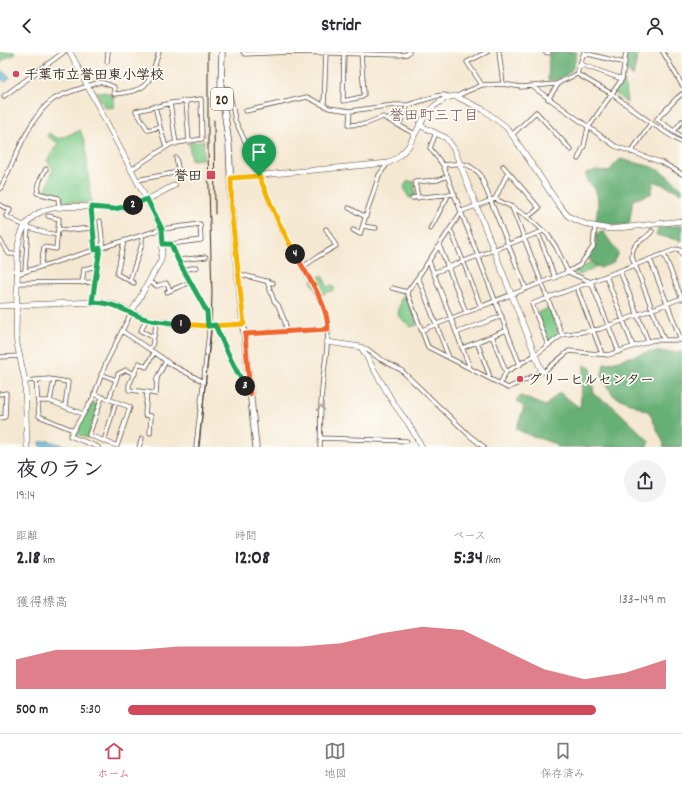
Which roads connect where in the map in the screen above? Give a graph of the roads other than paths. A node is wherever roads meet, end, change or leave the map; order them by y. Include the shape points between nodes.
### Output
1 (64, 52) edge
2 (70, 52) edge
3 (108, 52) edge
4 (160, 52) edge
5 (222, 52) edge
6 (244, 52) edge
7 (261, 52) edge
8 (278, 52) edge
9 (293, 52) edge
10 (309, 52) edge
11 (409, 52) edge
12 (487, 52) edge
13 (499, 52) edge
14 (626, 52) edge
15 (662, 52) edge
16 (326, 53) edge
17 (344, 53) edge
18 (362, 53) edge
19 (377, 53) edge
20 (392, 53) edge
21 (584, 53) edge
22 (107, 62) dead end
23 (624, 63) junction
24 (580, 64) junction
25 (576, 74) junction
26 (622, 79) junction
27 (559, 82) junction
28 (503, 84) junction
29 (482, 85) junction
30 (682, 85) edge
31 (88, 86) junction
32 (533, 87) junction
33 (221, 88) junction
34 (612, 94) junction
35 (4, 96) dead end
36 (680, 96) edge
37 (449, 97) junction
38 (457, 97) junction
39 (548, 99) junction
40 (186, 101) junction
41 (682, 102) edge
42 (170, 103) junction
43 (324, 105) junction
44 (408, 105) junction
45 (155, 106) junction
46 (246, 111) dead end
47 (350, 111) junction
48 (682, 120) edge
49 (651, 123) junction
50 (399, 125) junction
51 (419, 125) junction
52 (160, 127) junction
53 (588, 128) junction
54 (674, 131) junction
55 (436, 133) junction
56 (415, 134) junction
57 (512, 135) junction
58 (682, 137) edge
59 (189, 142) junction
60 (682, 143) edge
61 (176, 144) junction
62 (166, 147) junction
63 (571, 150) dead end
64 (631, 152) junction
65 (176, 158) dead end
66 (578, 159) dead end
67 (388, 163) junction
68 (460, 163) junction
69 (443, 165) junction
70 (503, 166) dead end
71 (46, 169) dead end
72 (132, 169) junction
73 (508, 172) junction
74 (682, 174) edge
75 (259, 176) junction
76 (448, 176) junction
77 (231, 178) junction
78 (137, 180) junction
79 (175, 185) dead end
80 (0, 189) edge
81 (455, 194) junction
82 (448, 196) junction
83 (412, 198) dead end
84 (418, 198) junction
85 (147, 199) junction
86 (493, 200) junction
87 (0, 204) edge
88 (477, 206) junction
89 (59, 207) junction
90 (91, 207) junction
91 (512, 207) junction
92 (350, 208) dead end
93 (462, 212) junction
94 (48, 216) dead end
95 (366, 217) junction
96 (528, 217) junction
97 (100, 221) dead end
98 (682, 221) edge
99 (363, 226) junction
100 (26, 227) junction
101 (595, 227) junction
102 (93, 228) junction
103 (376, 228) dead end
104 (58, 229) junction
105 (162, 229) junction
106 (326, 229) dead end
107 (430, 229) dead end
108 (353, 230) dead end
109 (449, 230) junction
110 (543, 231) junction
111 (652, 231) dead end
112 (538, 233) junction
113 (57, 235) junction
114 (142, 236) junction
115 (524, 238) junction
116 (0, 240) edge
117 (124, 241) junction
118 (163, 244) junction
119 (171, 244) junction
120 (509, 244) junction
121 (439, 245) junction
122 (99, 248) junction
123 (494, 250) junction
124 (681, 250) edge
125 (17, 254) junction
126 (664, 254) junction
127 (682, 255) edge
128 (479, 256) junction
129 (206, 257) dead end
130 (650, 259) junction
131 (178, 260) junction
132 (428, 261) junction
133 (463, 262) junction
134 (636, 265) junction
135 (41, 266) junction
136 (97, 266) junction
137 (198, 267) dead end
138 (303, 267) junction
139 (448, 268) junction
140 (184, 270) junction
141 (620, 270) junction
142 (25, 271) junction
143 (568, 272) junction
144 (433, 273) junction
145 (17, 274) junction
146 (239, 274) junction
147 (606, 276) junction
148 (418, 278) junction
149 (555, 278) junction
150 (130, 280) junction
151 (267, 281) junction
152 (95, 282) junction
153 (134, 282) dead end
154 (149, 282) junction
155 (190, 282) junction
156 (591, 282) junction
157 (17, 283) junction
158 (82, 283) junction
159 (273, 283) dead end
160 (541, 283) junction
161 (392, 288) dead end
162 (577, 288) junction
163 (526, 289) junction
164 (407, 292) junction
165 (512, 294) junction
166 (547, 298) junction
167 (682, 299) edge
168 (496, 301) junction
169 (92, 302) junction
170 (667, 303) junction
171 (17, 305) junction
172 (0, 306) edge
173 (481, 306) junction
174 (652, 309) junction
175 (466, 312) junction
176 (131, 313) junction
177 (637, 315) junction
178 (502, 316) junction
179 (451, 318) junction
180 (146, 319) junction
181 (623, 320) junction
182 (157, 321) junction
183 (244, 324) junction
184 (436, 324) junction
185 (215, 325) junction
186 (208, 326) junction
187 (608, 326) junction
188 (328, 329) junction
189 (422, 330) junction
190 (507, 330) junction
191 (593, 330) junction
192 (122, 331) junction
193 (286, 332) junction
194 (456, 333) junction
195 (245, 334) junction
196 (562, 335) junction
197 (492, 336) junction
198 (153, 337) junction
199 (664, 340) junction
200 (682, 340) edge
201 (648, 341) junction
202 (327, 342) junction
203 (477, 342) junction
204 (548, 345) junction
205 (633, 346) junction
206 (362, 347) junction
207 (462, 348) junction
208 (149, 349) junction
209 (618, 352) junction
210 (154, 353) junction
211 (602, 354) junction
212 (535, 355) junction
213 (20, 356) junction
214 (0, 357) edge
215 (449, 358) junction
216 (166, 361) junction
217 (520, 364) junction
218 (470, 368) junction
219 (506, 372) junction
220 (542, 372) junction
221 (101, 374) junction
222 (135, 374) junction
223 (489, 378) junction
224 (36, 380) junction
225 (54, 380) junction
226 (116, 380) junction
227 (25, 381) junction
228 (204, 382) junction
229 (500, 384) junction
230 (147, 392) junction
231 (0, 394) edge
232 (94, 394) junction
233 (250, 394) junction
234 (102, 397) junction
235 (110, 399) junction
236 (38, 401) junction
237 (50, 401) junction
238 (116, 402) junction
239 (65, 407) junction
240 (5, 409) junction
241 (0, 410) edge
242 (83, 414) junction
243 (0, 418) edge
244 (74, 430) junction
245 (150, 433) dead end
246 (142, 438) dead end
247 (321, 438) junction
248 (104, 441) junction
249 (407, 441) dead end
250 (27, 447) edge
251 (98, 447) edge
252 (139, 447) edge
253 (196, 447) edge
254 (256, 447) edge
255 (320, 447) edge
256 (422, 447) edge
257 (484, 447) edge

1 - 35 street
2 - 31 street
3 - 22 street
4 - 31 street via 145,86 114,94 114,87 102,82
5 - 33 main road, 20
6 - 7 street
7 - 8 street
8 - 9 street
9 - 10 street
10 - 16 street
11 - 20 street via 403,55
12 - 29 street via 467,62
13 - 28 street
14 - 23 street
15 - 30 street
16 - 17 street
16 - 43 street
17 - 18 street
17 - 18 street via 343,101 362,97 364,94
18 - 19 street
19 - 20 street
21 - 23 street
21 - 24 street
23 - 26 street
24 - 25 street
24 - 26 street
25 - 27 street
25 - 34 street
26 - 34 street
27 - 32 street
27 - 39 street
28 - 29 street
28 - 32 street via 521,88
29 - 38 street
31 - 72 street
31 - 80 street via 69,91 46,106 31,125
32 - 39 street
33 - 75 street via 229,88 235,120
33 - 77 main road, 20
34 - 49 street
34 - 53 street
36 - 41 street
36 - 54 street via 657,119
37 - 38 street
37 - 44 street via 437,96
37 - 51 street via 434,106
38 - 57 street via 490,114
39 - 53 street
40 - 42 street
40 - 59 street
40 - 59 street via 202,99 202,139
42 - 45 street
42 - 61 street
43 - 46 street via 307,97
43 - 47 street via 336,110
44 - 47 street
44 - 50 street
45 - 52 street
45 - 52 street via 136,111 148,130
47 - 50 street via 349,125 365,124 383,117
48 - 54 street
49 - 60 street
49 - 64 street
50 - 56 street
51 - 55 street
51 - 56 street
52 - 62 street
53 - 64 street via 615,146
53 - 66 street
54 - 58 street
55 - 68 street via 449,141
55 - 69 street via 430,148
56 - 67 street via 405,150
57 - 63 street via 536,112
57 - 101 street via 562,210 568,216
59 - 61 street
61 - 62 street
62 - 72 street
64 - 74 street via 663,163
65 - 78 street via 179,172
67 - 75 street
67 - 95 street via 379,175
68 - 69 street
68 - 86 street via 473,167 480,174
68 - 88 street
69 - 76 street
70 - 73 street
71 - 89 street via 37,193 58,198
72 - 78 street
73 - 86 street
73 - 96 street via 539,208
75 - 77 street
75 - 138 street via 278,221
76 - 81 street
76 - 84 street via 438,180 415,182
77 - 146 main road, 20 via 232,217
78 - 85 street
79 - 85 street
81 - 82 street
81 - 93 street
82 - 84 street
82 - 107 street
83 - 84 street
85 - 90 street via 123,208
85 - 105 street
86 - 88 street
86 - 91 street
86 - 120 street
87 - 100 street via 10,210 6,216
88 - 93 street
88 - 123 street
89 - 90 street
89 - 100 street via 37,213
90 - 102 street
91 - 96 street
91 - 115 street
92 - 95 street
93 - 109 street
93 - 128 street
94 - 104 street via 59,218
95 - 99 street
96 - 110 street
97 - 122 street
98 - 101 street via 617,229
99 - 103 street
99 - 108 street via 360,234
100 - 113 street
100 - 125 street via 19,239
100 - 142 street
101 - 143 street via 593,246 580,265
102 - 104 street
102 - 122 street
104 - 113 street
105 - 114 street
105 - 118 street
105 - 119 street via 200,224 201,240
106 - 138 street via 336,246
109 - 121 street
109 - 133 street
110 - 112 street
110 - 143 street via 556,247
111 - 134 street via 636,244 632,254
112 - 115 street
112 - 149 street
113 - 135 street via 56,249 44,247
114 - 117 street
114 - 150 street via 142,244
115 - 120 street
115 - 160 street
116 - 125 street via 9,254
117 - 122 street
117 - 150 street via 117,274
118 - 119 street
118 - 154 street via 161,260
119 - 131 street
120 - 123 street
120 - 163 street
121 - 132 street
121 - 139 street
122 - 135 street
122 - 136 street
123 - 128 street
123 - 165 street
124 - 126 street
124 - 127 street
125 - 145 street
126 - 130 street
126 - 167 street
128 - 133 street
128 - 168 street
129 - 131 street
130 - 134 street
130 - 170 street
131 - 140 street
132 - 144 street
132 - 148 street
133 - 139 street
133 - 173 street
134 - 141 street
134 - 174 street
135 - 142 street
136 - 152 street
136 - 158 street via 84,269
137 - 140 street
138 - 188 street via 325,309
139 - 144 street
139 - 175 street
140 - 155 street
141 - 147 street
141 - 177 street
142 - 145 street
143 - 149 street
143 - 156 street
144 - 179 street
145 - 157 street
146 - 151 street
146 - 183 main road, 20
147 - 156 street
147 - 181 street
148 - 164 street
148 - 184 street
149 - 160 street
150 - 153 street
151 - 159 street
151 - 193 street via 285,322
152 - 158 street
152 - 169 street
154 - 155 street via 157,286 166,283 168,291
154 - 176 street
155 - 186 street via 207,312
156 - 162 street
156 - 187 street
157 - 158 street
157 - 171 street
160 - 163 street
160 - 166 street
161 - 164 street
162 - 166 street
162 - 191 street
163 - 165 street
164 - 189 street
165 - 168 street
165 - 212 street
166 - 196 street
166 - 204 street via 532,304
167 - 170 street
168 - 173 street
168 - 178 street
169 - 171 street
169 - 176 street via 113,304
170 - 174 street
170 - 200 street
171 - 172 street
171 - 213 street via 16,333
173 - 175 street
174 - 177 street
174 - 199 street
175 - 179 street
176 - 180 street
176 - 192 street
177 - 181 street
177 - 201 street
178 - 190 street
178 - 194 street
179 - 184 street
179 - 194 street
180 - 182 street
180 - 198 street via 141,331
181 - 187 street
181 - 205 street
182 - 186 street
182 - 198 street
183 - 185 street
183 - 195 main road, 20
184 - 189 street
184 - 215 street
185 - 186 street
185 - 233 street
186 - 228 street
187 - 191 street
187 - 209 street
188 - 193 street
188 - 202 street
189 - 215 street via 428,347
190 - 197 street
190 - 217 street
191 - 196 street
191 - 211 street
192 - 208 street
192 - 221 street
193 - 195 street
194 - 207 street
195 - 233 main road, 20
196 - 204 street
197 - 203 street
197 - 219 street
198 - 208 street
199 - 200 street
199 - 201 street
201 - 205 street
202 - 206 street
247 -> 202 street
203 - 207 street
203 - 223 street
204 - 212 street
205 - 209 street
206 - 256 street
206 - 257 street via 401,370
207 - 218 street
208 - 210 street
209 - 211 street
210 - 216 street
210 - 222 street via 146,367 139,363
211 - 220 street via 569,350
212 - 217 street
212 - 220 street
213 - 214 street
213 - 227 street
215 - 218 street
216 - 228 street
216 - 230 street via 157,378 156,394
217 - 219 street
218 - 223 street
219 - 229 street
220 - 229 street via 508,388
221 - 226 street
221 - 232 street
222 - 226 street via 126,370 118,374
222 - 230 street via 129,390
223 - 229 street
224 - 225 street
224 - 227 street
224 - 236 street
225 - 237 street
225 - 239 street via 68,382
226 - 235 street
227 - 250 street
228 - 253 street
230 - 245 street via 145,415 151,416
231 - 240 street via 6,394
232 - 234 street
232 - 242 street
233 - 254 main road, 20
234 - 235 street
234 - 248 street via 89,435
235 - 238 street
236 - 237 street
236 - 244 street via 39,416
237 - 239 street
238 - 248 street
238 - 248 street via 130,407 117,446
239 - 242 street
240 - 241 street
240 - 243 street via 5,417
242 - 244 street
244 - 251 street via 70,436
246 - 252 street
247 - 249 street
247 - 255 street

